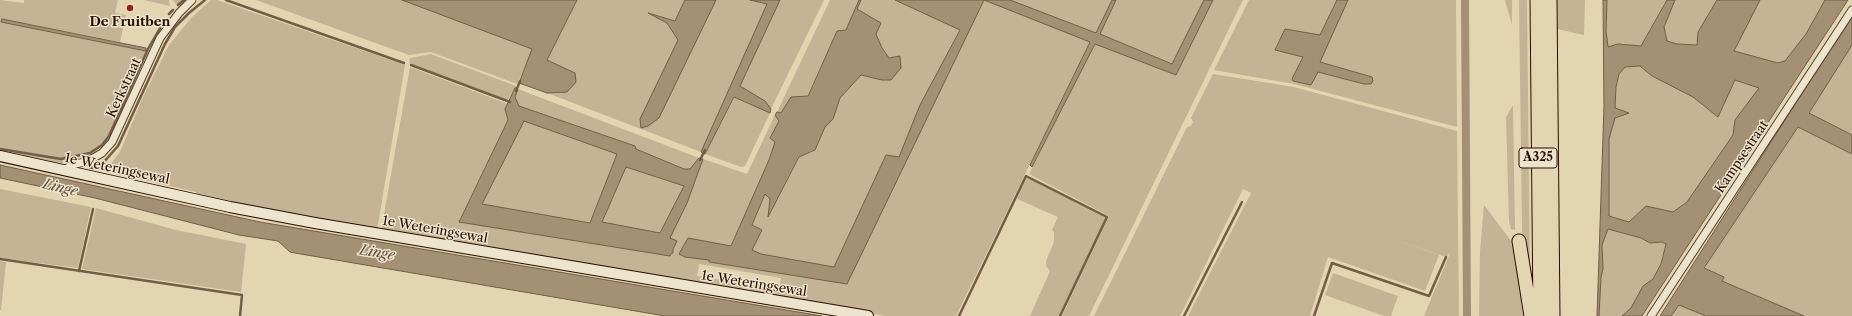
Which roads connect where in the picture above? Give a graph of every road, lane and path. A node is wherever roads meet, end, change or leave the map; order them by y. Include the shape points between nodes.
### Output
1 (192, 0) edge
2 (1536, 0) edge
3 (1550, 0) edge
4 (1852, 10) edge
5 (0, 156) edge
6 (64, 170) junction
7 (1519, 242) dead end
8 (868, 316) edge
9 (1531, 316) edge
10 (1540, 316) edge
11 (1553, 316) edge
12 (1651, 316) edge

1 - 6 street, Kerkstraat via 160,38 112,142 102,153
2 - 10 highway, A325
3 - 11 highway, A325
4 - 12 street, Kampsestraat
5 - 6 street, 1e Weteringsewal
6 - 8 street, 1e Weteringsewal via 315,223
7 - 9 highway

